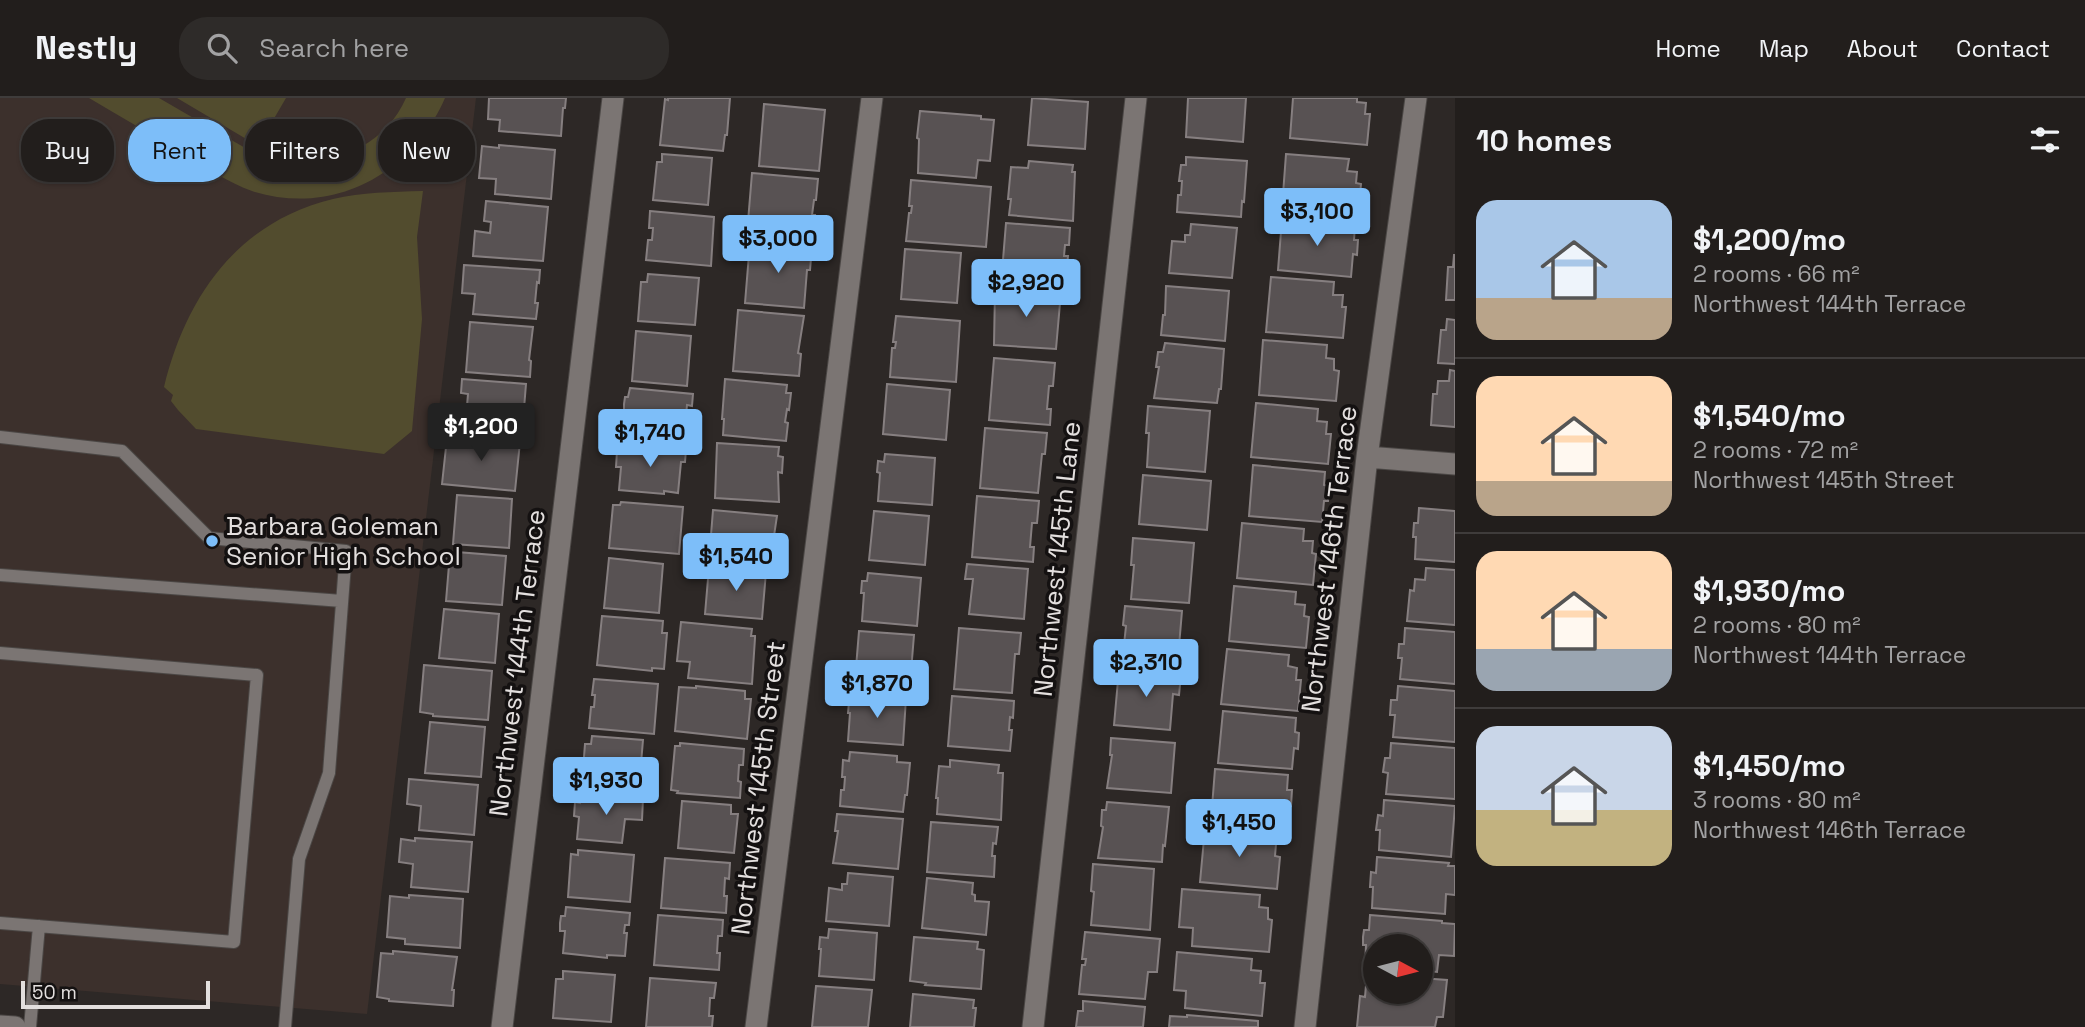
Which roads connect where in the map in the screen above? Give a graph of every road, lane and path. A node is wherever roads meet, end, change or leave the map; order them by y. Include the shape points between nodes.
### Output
1 (613, 98) edge
2 (872, 98) edge
3 (1136, 98) edge
4 (1416, 98) edge
5 (0, 437) edge
6 (1367, 457) junction
7 (1455, 464) edge
8 (0, 575) edge
9 (342, 601) junction
10 (0, 653) edge
11 (0, 923) edge
12 (39, 926) junction
13 (0, 1026) edge
14 (9, 1027) edge
15 (15, 1027) edge
16 (30, 1027) edge
17 (285, 1027) edge
18 (502, 1027) edge
19 (756, 1027) edge
20 (1033, 1027) edge
21 (1305, 1027) edge

1 - 18 street, Northwest 144th Terrace
2 - 19 street, Northwest 145th Street
3 - 20 street, Northwest 145th Lane
4 - 6 street, Northwest 146th Terrace
5 - 9 lane via 122,452 209,538 346,551
6 - 7 street
6 - 21 street, Northwest 146th Terrace
8 - 9 lane
9 - 17 lane via 328,773 299,859
10 - 12 lane via 257,675 234,942
11 - 12 lane
12 - 16 lane
13 - 14 street
14 - 15 street

